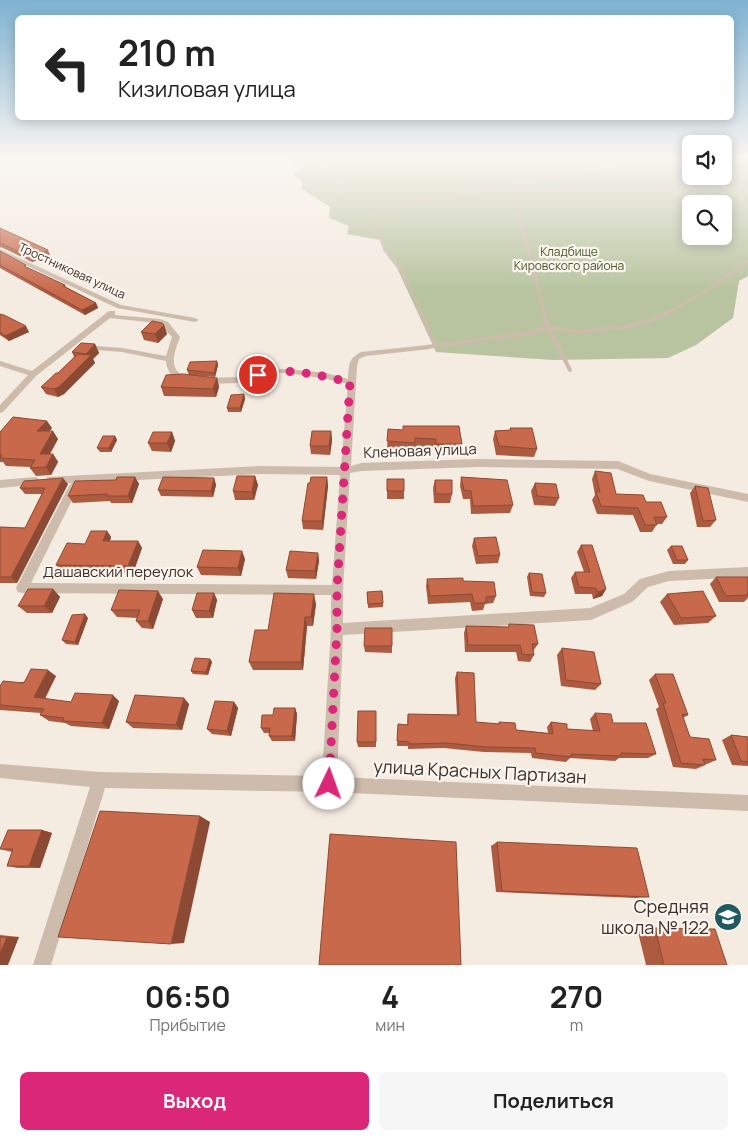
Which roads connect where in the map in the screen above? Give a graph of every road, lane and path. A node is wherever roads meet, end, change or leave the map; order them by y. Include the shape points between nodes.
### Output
1 (357, 202) edge
2 (414, 202) edge
3 (514, 202) edge
4 (370, 213) junction
5 (376, 229) junction
6 (364, 235) dead end
7 (0, 251) edge
8 (748, 261) edge
9 (119, 308) junction
10 (108, 316) junction
11 (195, 320) dead end
12 (548, 327) junction
13 (70, 345) junction
14 (431, 346) junction
15 (170, 359) junction
16 (0, 363) edge
17 (570, 370) dead end
18 (33, 374) junction
19 (350, 382) junction
20 (0, 410) edge
21 (345, 471) junction
22 (78, 478) junction
23 (0, 484) edge
24 (748, 498) edge
25 (748, 572) edge
26 (337, 590) junction
27 (337, 629) junction
28 (0, 771) edge
29 (100, 780) junction
30 (329, 784) junction
31 (748, 803) edge
32 (42, 965) edge

1 - 4 lane
2 - 4 lane
3 - 12 lane
4 - 5 lane via 382,220 383,226
5 - 6 lane
5 - 14 lane via 386,250 401,269
7 - 9 street, Тростниковая улица
8 - 12 lane via 707,290 668,313 645,322 576,332
9 - 10 street
9 - 11 street, Тростниковая улица
10 - 13 street
10 - 15 street via 165,324 176,337
12 - 14 lane via 530,333
12 - 17 lane
13 - 15 street
13 - 18 street
14 - 19 street via 364,354 356,358
15 - 19 street via 176,377 185,381 238,380 272,371 288,371
16 - 18 street
18 - 20 street
19 - 21 street
21 - 22 street, Кленовая улица via 259,470
21 - 24 street, Кленовая улица via 361,467 478,463 618,465 649,476
21 - 26 street
22 - 23 street, Кленовая улица
22 - 26 street, Дашавский переулок via 22,588
25 - 27 street via 669,576 644,584 628,598 590,614
26 - 27 street
27 - 30 street
28 - 29 street, улица Красных Партизан
29 - 30 street, улица Красных Партизан
29 - 32 street
30 - 31 street, улица Красных Партизан

